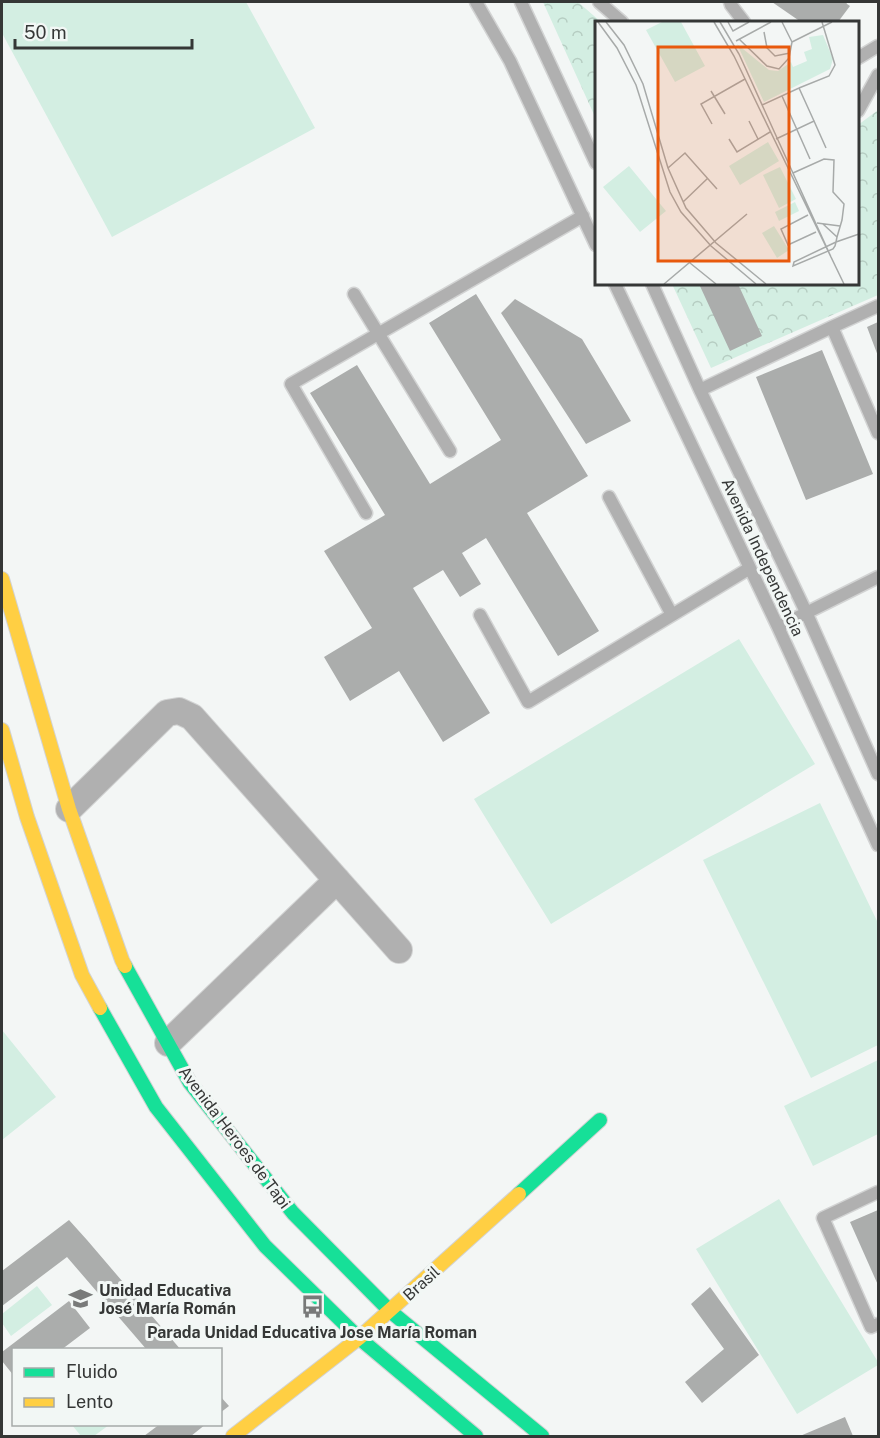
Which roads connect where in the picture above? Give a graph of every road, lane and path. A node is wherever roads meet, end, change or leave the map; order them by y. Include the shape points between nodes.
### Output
1 (476, 2) edge
2 (521, 2) edge
3 (599, 2) edge
4 (730, 2) edge
5 (621, 21) edge
6 (743, 21) edge
7 (879, 46) edge
8 (859, 57) edge
9 (879, 75) edge
10 (859, 109) edge
11 (595, 159) edge
12 (582, 216) junction
13 (595, 241) edge
14 (615, 285) edge
15 (652, 285) edge
16 (354, 294) dead end
17 (879, 306) edge
18 (832, 327) junction
19 (379, 334) junction
20 (700, 390) junction
21 (879, 433) edge
22 (450, 452) dead end
23 (609, 496) dead end
24 (366, 513) dead end
25 (750, 568) junction
26 (879, 577) edge
27 (2, 579) edge
28 (806, 612) junction
29 (480, 615) dead end
30 (672, 615) junction
31 (778, 627) junction
32 (2, 730) edge
33 (879, 774) edge
34 (69, 809) junction
35 (879, 845) edge
36 (337, 880) junction
37 (399, 950) dead end
38 (168, 1043) junction
39 (600, 1120) dead end
40 (879, 1192) edge
41 (390, 1311) junction
42 (879, 1324) edge
43 (359, 1338) junction
44 (233, 1437) edge
45 (476, 1437) edge
46 (542, 1437) edge

1 - 12 lane via 510,61
2 - 11 lane
3 - 5 lane
4 - 6 lane
7 - 8 lane
9 - 10 lane
12 - 13 lane
12 - 19 lane
14 - 25 lane, Avenida Independencia
15 - 20 lane, Avenida Independencia
16 - 19 lane
17 - 18 lane
18 - 20 lane
18 - 21 lane
19 - 22 lane
19 - 24 lane via 291,384
20 - 28 lane, Avenida Independencia
23 - 30 lane
25 - 30 lane
25 - 31 lane, Avenida Independencia
26 - 28 lane
27 - 34 main road, Avenida Heroes de Tapi
28 - 31 lane
28 - 33 lane, Avenida Independencia
29 - 30 lane via 528,702
31 - 35 lane, Avenida Independencia
32 - 43 main road via 27,817 82,975 156,1107 265,1246
34 - 36 street via 167,713 179,711 192,717
34 - 38 main road, Avenida Heroes de Tapi via 122,960
36 - 37 street
36 - 38 street
38 - 41 main road, Avenida Heroes de Tapi via 190,1083 293,1214
39 - 41 main road, Brasil
40 - 42 lane via 823,1218 871,1327
41 - 43 main road, Brasil
41 - 46 main road, Avenida Heroes de Tapi
43 - 44 main road, Brasil
43 - 45 main road

